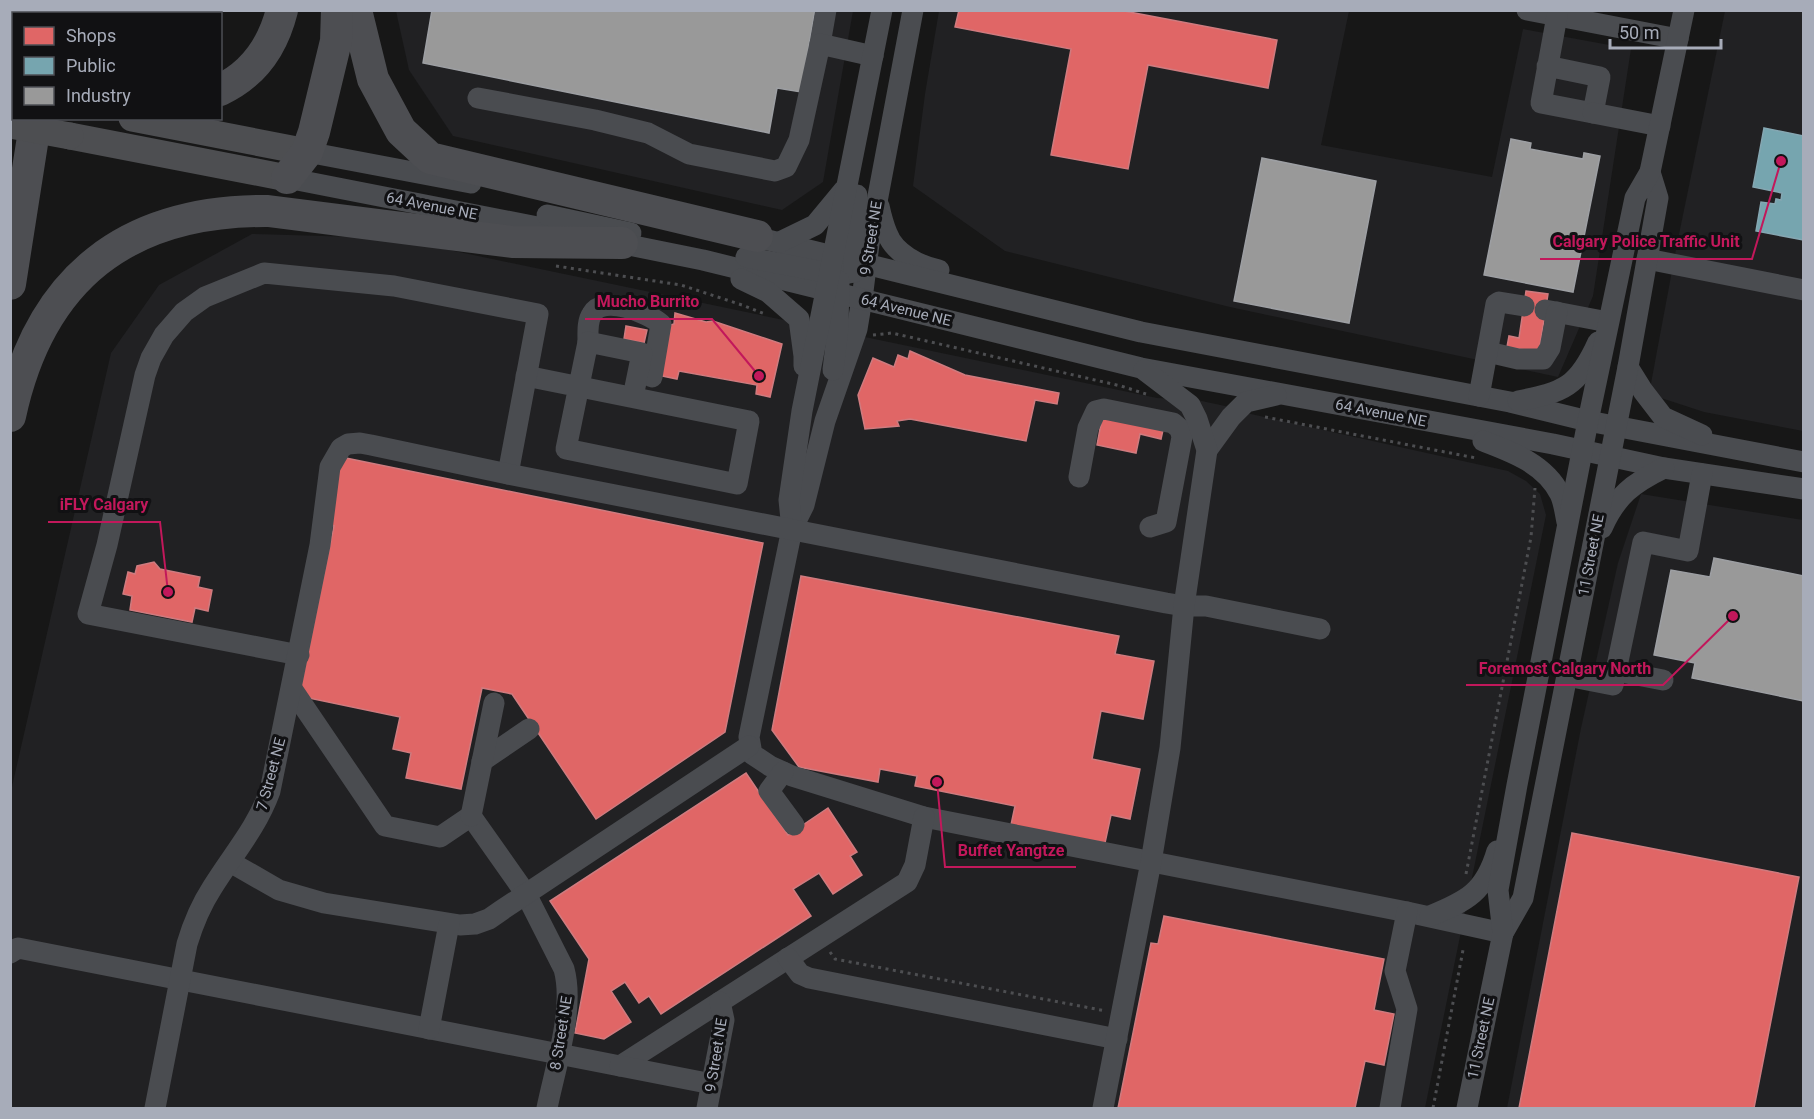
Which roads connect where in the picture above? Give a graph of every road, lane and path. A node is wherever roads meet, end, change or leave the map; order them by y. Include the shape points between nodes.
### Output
1 (282, 10) edge
2 (337, 10) edge
3 (356, 10) edge
4 (826, 10) edge
5 (882, 10) edge
6 (913, 10) edge
7 (1527, 10) edge
8 (1684, 10) edge
9 (1557, 16) junction
10 (1678, 39) junction
11 (820, 44) junction
12 (873, 56) junction
13 (1548, 66) junction
14 (222, 89) edge
15 (866, 92) junction
16 (478, 98) dead end
17 (1593, 112) junction
18 (36, 120) edge
19 (142, 120) edge
20 (10, 125) edge
21 (1659, 126) junction
22 (307, 152) junction
23 (1650, 172) junction
24 (287, 178) junction
25 (846, 187) junction
26 (373, 195) junction
27 (877, 199) junction
28 (768, 239) junction
29 (622, 243) junction
30 (1647, 259) junction
31 (703, 260) junction
32 (843, 273) junction
33 (10, 284) edge
34 (1803, 290) edge
35 (862, 299) junction
36 (1524, 306) dead end
37 (1610, 317) junction
38 (1088, 318) junction
39 (873, 335) dead end
40 (588, 342) junction
41 (1488, 352) junction
42 (1628, 367) junction
43 (1141, 368) junction
44 (526, 376) junction
45 (579, 386) junction
46 (1283, 394) junction
47 (1148, 395) dead end
48 (1479, 396) junction
49 (640, 399) junction
50 (1510, 402) junction
51 (802, 411) junction
52 (10, 416) edge
53 (1262, 416) dead end
54 (825, 421) junction
55 (1588, 421) junction
56 (1437, 423) junction
57 (1616, 426) junction
58 (1207, 450) junction
59 (1740, 451) junction
60 (1596, 454) junction
61 (1487, 460) dead end
62 (1803, 462) edge
63 (649, 466) junction
64 (1664, 468) junction
65 (508, 474) junction
66 (1702, 474) junction
67 (1079, 477) dead end
68 (1535, 484) dead end
69 (1803, 489) edge
70 (642, 500) junction
71 (1150, 527) dead end
72 (1568, 527) junction
73 (792, 529) junction
74 (1590, 556) junction
75 (1184, 606) junction
76 (1320, 629) dead end
77 (299, 655) junction
78 (1616, 671) junction
79 (1567, 676) junction
80 (1663, 680) dead end
81 (292, 689) junction
82 (495, 703) dead end
83 (1561, 704) junction
84 (529, 729) dead end
85 (749, 746) junction
86 (482, 761) junction
87 (783, 772) junction
88 (1517, 785) junction
89 (471, 816) junction
90 (924, 817) junction
91 (794, 825) dead end
92 (230, 862) junction
93 (1151, 862) junction
94 (1465, 879) dead end
95 (526, 894) junction
96 (1407, 912) junction
97 (1430, 916) junction
98 (449, 924) junction
99 (1503, 933) junction
100 (819, 938) junction
101 (1463, 950) dead end
102 (10, 953) edge
103 (788, 958) junction
104 (180, 981) junction
105 (720, 1002) junction
106 (1122, 1014) junction
107 (429, 1029) junction
108 (1117, 1039) junction
109 (558, 1054) junction
110 (620, 1066) junction
111 (712, 1084) junction
112 (155, 1108) edge
113 (547, 1108) edge
114 (707, 1108) edge
115 (1103, 1108) edge
116 (1390, 1108) edge
117 (1432, 1108) edge
118 (1467, 1108) edge

1 - 14 highway via 273,38 257,63
2 - 22 highway via 328,81
3 - 28 highway via 373,78 400,131 430,158
4 - 11 street
5 - 12 street, 9 Street NE
6 - 27 street, 9 Street NE
7 - 9 street
8 - 10 street, 11 Street NE
9 - 10 street
9 - 13 street
10 - 21 street, 11 Street NE
11 - 12 street
11 - 16 street via 799,140 786,167 775,171 689,154 648,133
12 - 15 street, 9 Street NE
13 - 17 street via 1600,77
13 - 17 street via 1541,103
15 - 25 street, 9 Street NE
15 - 32 street via 853,241
17 - 21 street
18 - 33 highway
19 - 22 main road, 64 Avenue NE
20 - 24 main road, 64 Avenue NE, bridge
21 - 23 street, 11 Street NE
22 - 24 highway
22 - 28 street, 64 Avenue NE
23 - 30 street, 11 Street NE via 1658,198
23 - 37 street, 11 Street NE via 1635,198
24 - 26 street, 64 Avenue NE
25 - 28 street via 815,225
25 - 32 street, 9 Street NE
26 - 29 street, 64 Avenue NE
26 - 32 street via 451,198
27 - 32 street, 9 Street NE
27 - 38 street via 891,241 916,261 932,269 1059,300
28 - 32 street, 64 Avenue NE
29 - 31 street, 64 Avenue NE
29 - 52 highway via 512,242 268,211 229,212 174,221 115,247 70,287 30,353
30 - 34 street
30 - 42 street, 11 Street NE
31 - 32 street, 64 Avenue NE
31 - 51 street via 768,292 799,319 804,356
32 - 35 street, 9 Street NE
32 - 35 street, 64 Avenue NE
32 - 38 street, 64 Avenue NE
32 - 51 street, 9 Street NE
32 - 54 street
35 - 43 street, 64 Avenue NE
35 - 54 street, 9 Street NE via 855,334
36 - 41 street via 1496,304
37 - 41 street via 1551,311 1550,348 1543,359 1525,360
37 - 50 street via 1589,362 1571,384 1549,395
37 - 55 street, 11 Street NE
38 - 48 street, 64 Avenue NE via 1141,332
39 - 47 path via 892,333
40 - 45 street
40 - 49 street via 642,352
40 - 49 street via 591,314 597,308 631,309 660,324
41 - 48 street
42 - 57 street, 11 Street NE
42 - 59 street via 1664,417
43 - 46 street, 64 Avenue NE
43 - 58 street via 1190,405
44 - 45 street
44 - 65 street
44 - 77 street via 538,314 394,286 264,273 205,297 164,334 145,375 88,614
45 - 49 street
45 - 63 street via 566,449
46 - 56 street, 64 Avenue NE
46 - 58 street via 1246,402
48 - 50 street, 64 Avenue NE
49 - 63 street via 750,421 737,484
50 - 55 street, 64 Avenue NE
51 - 73 street, 9 Street NE via 789,500
53 - 61 path
54 - 73 street, 9 Street NE via 804,505
55 - 57 street, 64 Avenue NE
55 - 60 street via 1596,441
56 - 60 street, 64 Avenue NE
56 - 72 street via 1514,453 1543,472 1560,494
57 - 59 street, 64 Avenue NE
57 - 60 street, 11 Street NE
58 - 75 street
59 - 62 street, 64 Avenue NE
60 - 64 street, 64 Avenue NE
60 - 72 street, 11 Street NE
60 - 74 street, 11 Street NE
60 - 83 street
63 - 70 street
64 - 66 street, 64 Avenue NE
64 - 74 street via 1641,479 1620,496
65 - 70 street
65 - 77 street, 7 Street NE via 360,443 341,448 334,456 328,478
66 - 69 street, 64 Avenue NE
66 - 78 street via 1688,550 1643,542
67 - 71 street via 1088,428 1096,411 1104,409 1173,423 1182,437 1166,522
68 - 94 path via 1531,537
70 - 73 street
72 - 88 street, 11 Street NE
73 - 75 street
73 - 85 street, 9 Street NE
74 - 79 street, 11 Street NE
75 - 76 street via 1206,606
75 - 93 street via 1170,748
77 - 81 street, 7 Street NE
78 - 79 street via 1613,685
78 - 80 street
79 - 83 street, 11 Street NE
81 - 89 street via 386,826 440,837
81 - 92 street, 7 Street NE via 263,809
82 - 86 street
83 - 99 street, 11 Street NE via 1523,898
84 - 86 street
85 - 87 street via 752,754
85 - 95 street
86 - 89 street
87 - 90 street
87 - 91 street via 769,791
88 - 97 street via 1493,864 1478,890 1460,904
88 - 99 street, 11 Street NE via 1498,890
89 - 95 street, 8 Street NE
90 - 93 street
90 - 100 street via 915,865 907,882
92 - 98 street via 303,898
92 - 104 street, 7 Street NE via 194,923
93 - 96 street
93 - 106 street
95 - 98 street via 474,924
95 - 109 street, 8 Street NE via 567,981
96 - 97 street
96 - 116 street via 1395,971 1407,1009
97 - 99 street
98 - 107 street
99 - 118 street, 11 Street NE
100 - 103 street
100 - 106 path via 835,959
101 - 117 path
102 - 104 street via 18,948
103 - 105 street
103 - 108 street via 800,974 809,978
104 - 107 street
104 - 112 street, 7 Street NE
105 - 110 street
105 - 111 street, 9 Street NE via 724,1020
106 - 108 street
107 - 109 street
108 - 115 street
109 - 110 street
109 - 113 street, 8 Street NE
110 - 111 street
111 - 114 street, 9 Street NE

